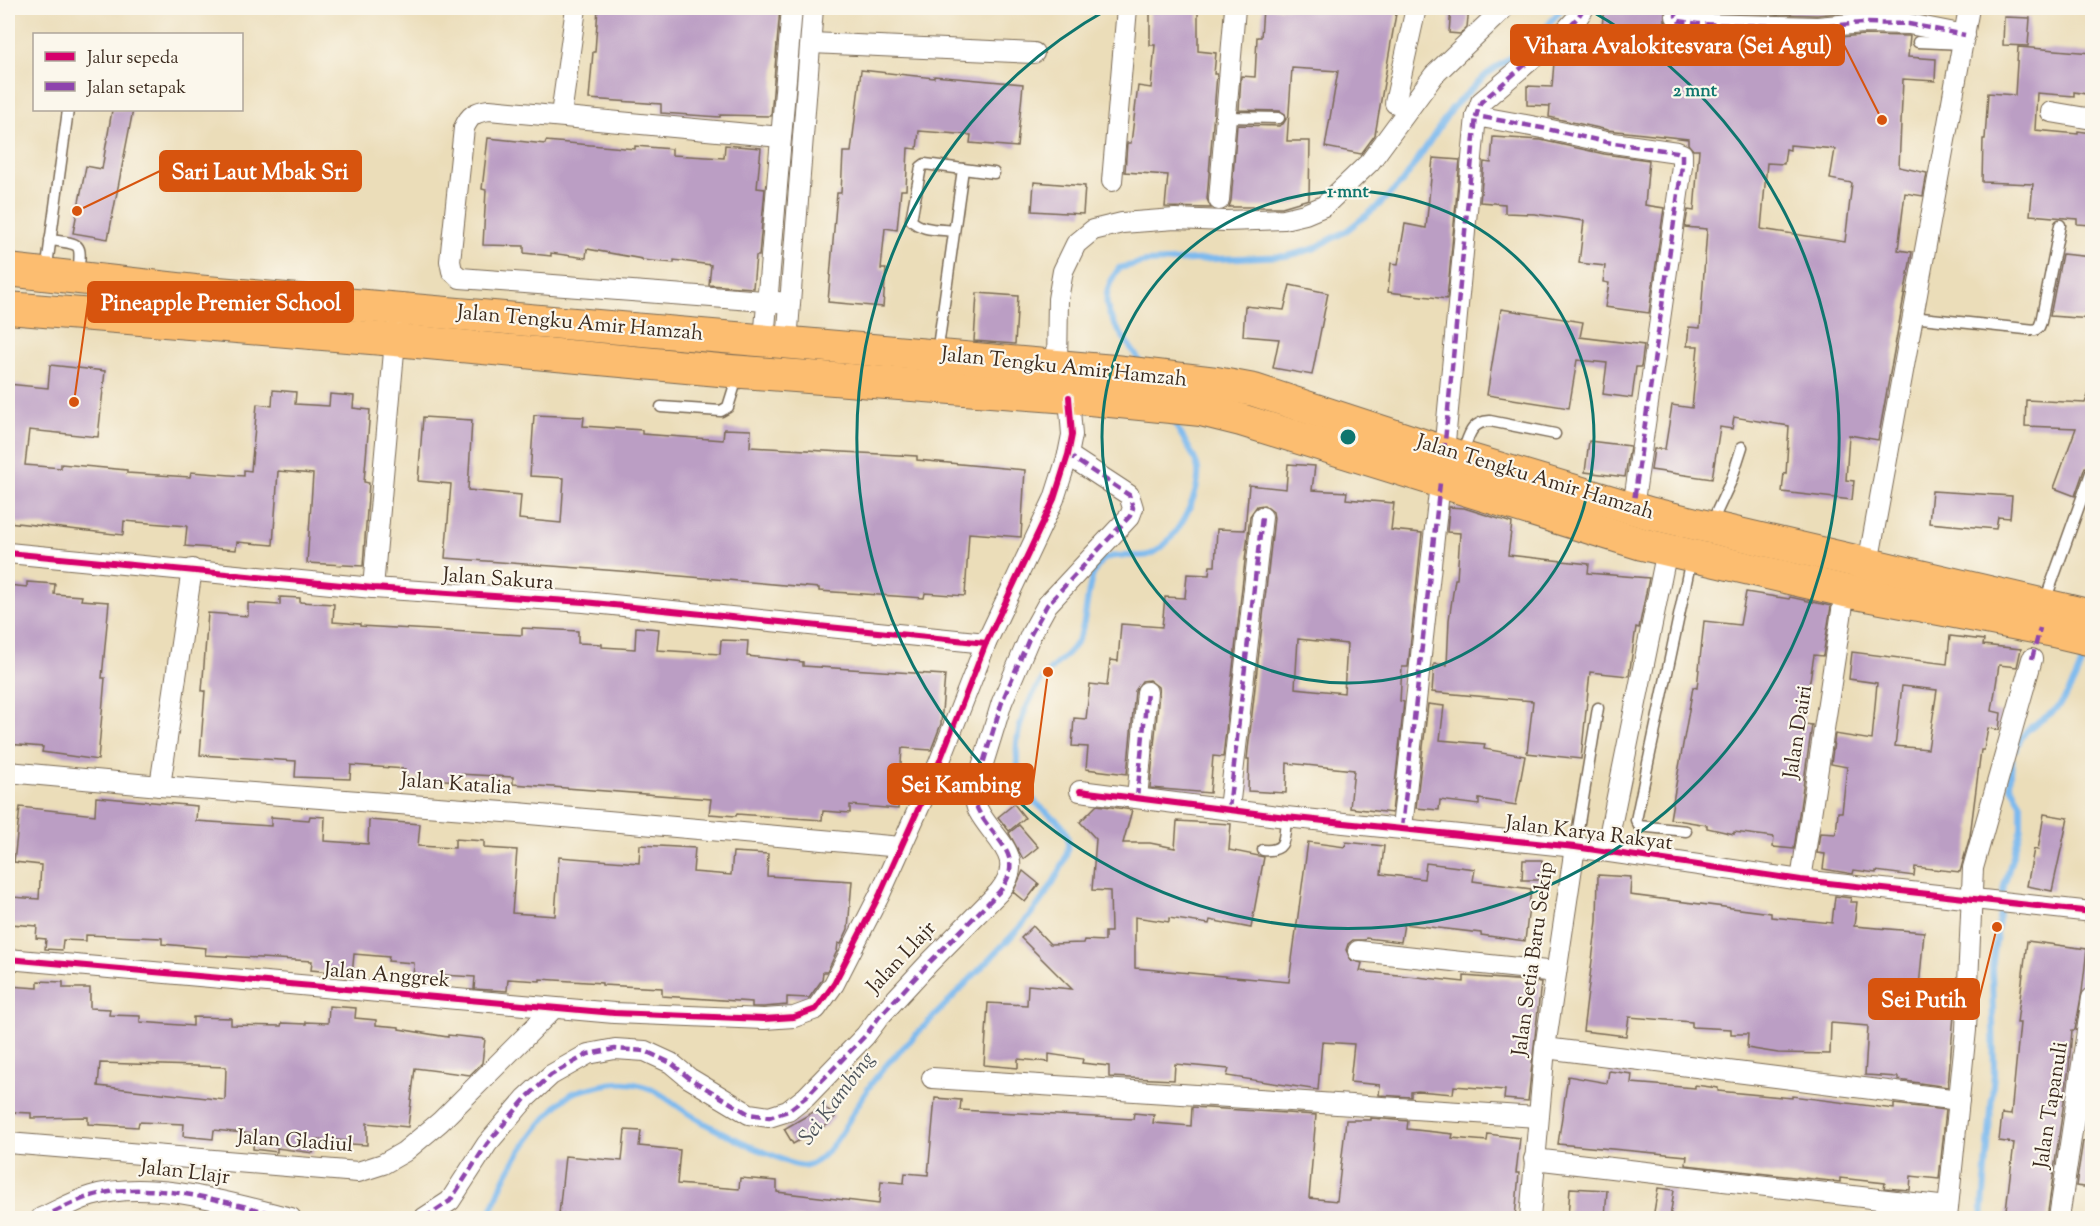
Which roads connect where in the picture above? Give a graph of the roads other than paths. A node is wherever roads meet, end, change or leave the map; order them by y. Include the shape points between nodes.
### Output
1 (576, 8) edge
2 (792, 8) edge
3 (813, 8) edge
4 (1127, 8) edge
5 (1235, 8) edge
6 (1416, 8) edge
7 (1504, 8) edge
8 (1584, 8) edge
9 (1677, 8) edge
10 (1969, 8) edge
11 (1964, 39) junction
12 (1918, 42) dead end
13 (811, 43) junction
14 (1034, 53) dead end
15 (1395, 103) dead end
16 (68, 111) edge
17 (2051, 112) dead end
18 (561, 115) junction
19 (1476, 116) junction
20 (1225, 117) junction
21 (1279, 118) dead end
22 (2092, 119) edge
23 (781, 137) junction
24 (963, 169) junction
25 (994, 172) dead end
26 (1112, 181) dead end
27 (1219, 200) dead end
28 (2060, 225) dead end
29 (954, 231) junction
30 (50, 240) junction
31 (8, 270) edge
32 (46, 273) junction
33 (78, 277) junction
34 (767, 302) junction
35 (790, 303) junction
36 (8, 308) edge
37 (397, 308) junction
38 (1912, 317) junction
39 (395, 340) junction
40 (775, 341) junction
41 (936, 355) junction
42 (1057, 366) junction
43 (739, 371) junction
44 (1179, 393) junction
45 (1069, 397) junction
46 (661, 407) dead end
47 (1555, 434) dead end
48 (1742, 447) dead end
49 (1068, 455) junction
50 (1452, 455) junction
51 (2092, 470) edge
52 (1440, 483) junction
53 (1641, 510) junction
54 (1262, 517) dead end
55 (1709, 528) junction
56 (1667, 550) junction
57 (8, 553) edge
58 (1868, 564) junction
59 (192, 569) junction
60 (373, 588) junction
61 (1845, 591) junction
62 (2049, 614) junction
63 (2092, 616) edge
64 (2092, 640) edge
65 (986, 643) junction
66 (2032, 660) dead end
67 (1147, 692) dead end
68 (1598, 708) dead end
69 (8, 772) edge
70 (160, 786) junction
71 (1080, 791) dead end
72 (1137, 798) junction
73 (1229, 809) junction
74 (1286, 817) junction
75 (1402, 828) junction
76 (1686, 831) dead end
77 (1575, 847) junction
78 (901, 848) junction
79 (1263, 850) dead end
80 (1606, 851) junction
81 (1802, 880) junction
82 (1974, 900) junction
83 (2092, 912) edge
84 (1358, 951) dead end
85 (8, 959) edge
86 (1556, 972) junction
87 (2092, 998) edge
88 (554, 1008) junction
89 (1545, 1048) junction
90 (932, 1078) dead end
91 (1959, 1100) junction
92 (1538, 1117) junction
93 (8, 1143) edge
94 (1534, 1159) junction
95 (1947, 1213) edge
96 (41, 1218) edge
97 (291, 1218) edge
98 (424, 1218) edge
99 (1530, 1218) edge
100 (2059, 1218) edge

1 - 18 street
2 - 23 street
3 - 13 street
4 - 26 street
5 - 20 street
6 - 15 street
7 - 42 street via 1434,75 1370,162 1324,206 1284,219 1175,219 1122,223 1093,230 1076,244 1063,271 1058,299
8 - 19 street via 1566,30 1481,102
9 - 11 street via 1679,21 1698,24 1910,24
10 - 11 street
11 - 12 lane
11 - 38 street
13 - 14 street
13 - 35 street
16 - 30 lane
17 - 22 street
18 - 23 street
18 - 34 street via 489,110 469,117 464,128 450,261 456,275
19 - 50 street
19 - 53 street via 1682,154
20 - 21 lane
20 - 27 street
23 - 34 street
24 - 25 lane
24 - 29 lane
24 - 29 lane via 922,165 911,220 923,228
28 - 38 lane via 2041,322 2035,330
29 - 41 lane
30 - 32 lane
30 - 33 lane via 78,245
31 - 32 main road, Jalan Tengku Amir Hamzah
32 - 33 main road, Jalan Tengku Amir Hamzah
33 - 37 main road, Jalan Tengku Amir Hamzah
34 - 35 street
34 - 40 street
35 - 40 street
36 - 39 main road, Jalan Tengku Amir Hamzah
37 - 39 street
37 - 40 main road, Jalan Tengku Amir Hamzah
38 - 58 street
39 - 43 main road, Jalan Tengku Amir Hamzah
39 - 60 street
40 - 41 main road, Jalan Tengku Amir Hamzah
41 - 42 main road, Jalan Tengku Amir Hamzah
42 - 44 main road, Jalan Tengku Amir Hamzah via 1114,371
43 - 45 main road, Jalan Tengku Amir Hamzah
43 - 46 lane via 728,407 721,411
44 - 45 main road, Jalan Tengku Amir Hamzah via 1122,403
44 - 50 main road, Jalan Tengku Amir Hamzah via 1254,390
44 - 52 main road, Jalan Tengku Amir Hamzah via 1201,410
45 - 49 street, Jalan Anggrek via 1072,435
47 - 50 lane via 1481,421
48 - 55 lane
49 - 65 street, Jalan Anggrek via 1054,499
49 - 98 street, Jalan Llajr via 1129,495 1132,508 1130,516 1047,605 1002,702 975,796 978,810 1011,863 999,892 806,1097 788,1111 769,1117 749,1114 645,1051 615,1049 588,1054 551,1075 526,1098 488,1144 450,1201
50 - 53 main road, Jalan Tengku Amir Hamzah
51 - 62 lane
52 - 56 main road, Jalan Tengku Amir Hamzah
52 - 75 street
53 - 55 main road, Jalan Tengku Amir Hamzah
53 - 56 main road
54 - 73 street
55 - 58 main road, Jalan Tengku Amir Hamzah
56 - 61 main road, Jalan Tengku Amir Hamzah
56 - 76 lane via 1636,820 1639,826
56 - 80 street
57 - 59 street, Jalan Sakura
58 - 62 main road, Jalan Tengku Amir Hamzah
59 - 60 street, Jalan Sakura
59 - 70 street
60 - 65 street, Jalan Sakura via 584,602
61 - 62 main road, Jalan Tengku Amir Hamzah
61 - 81 street, Jalan Dairi
62 - 63 main road, Jalan Tengku Amir Hamzah
62 - 64 main road, Jalan Tengku Amir Hamzah
65 - 78 street, Jalan Anggrek
66 - 82 street via 1972,868
67 - 72 street
68 - 77 lane, Jalan Setia Baru Sekip
69 - 70 street, Jalan Katalia
70 - 78 street, Jalan Katalia
71 - 72 street, Jalan Karya Rakyat
72 - 73 street, Jalan Karya Rakyat
73 - 74 street, Jalan Karya Rakyat
74 - 75 street, Jalan Karya Rakyat
74 - 79 lane via 1281,848
75 - 77 street, Jalan Karya Rakyat
77 - 80 street, Jalan Karya Rakyat
77 - 86 street, Jalan Setia Baru Sekip
78 - 88 street, Jalan Anggrek via 854,947 816,1009 794,1017 764,1019
80 - 81 street, Jalan Karya Rakyat
81 - 82 street, Jalan Karya Rakyat
82 - 83 street, Jalan Karya Rakyat
82 - 91 street
84 - 86 street
85 - 88 street, Jalan Anggrek
86 - 89 street, Jalan Setia Baru Sekip
87 - 100 street, Jalan Tapanuli
88 - 93 street, Jalan Gladiul via 440,1122 404,1152 358,1172
89 - 91 street
89 - 92 street, Jalan Setia Baru Sekip
90 - 92 street
91 - 95 street
92 - 94 street, Jalan Setia Baru Sekip
94 - 95 street
94 - 99 street, Jalan Setia Baru Sekip
96 - 97 street, Jalan Llajr via 91,1196 141,1189 225,1201

